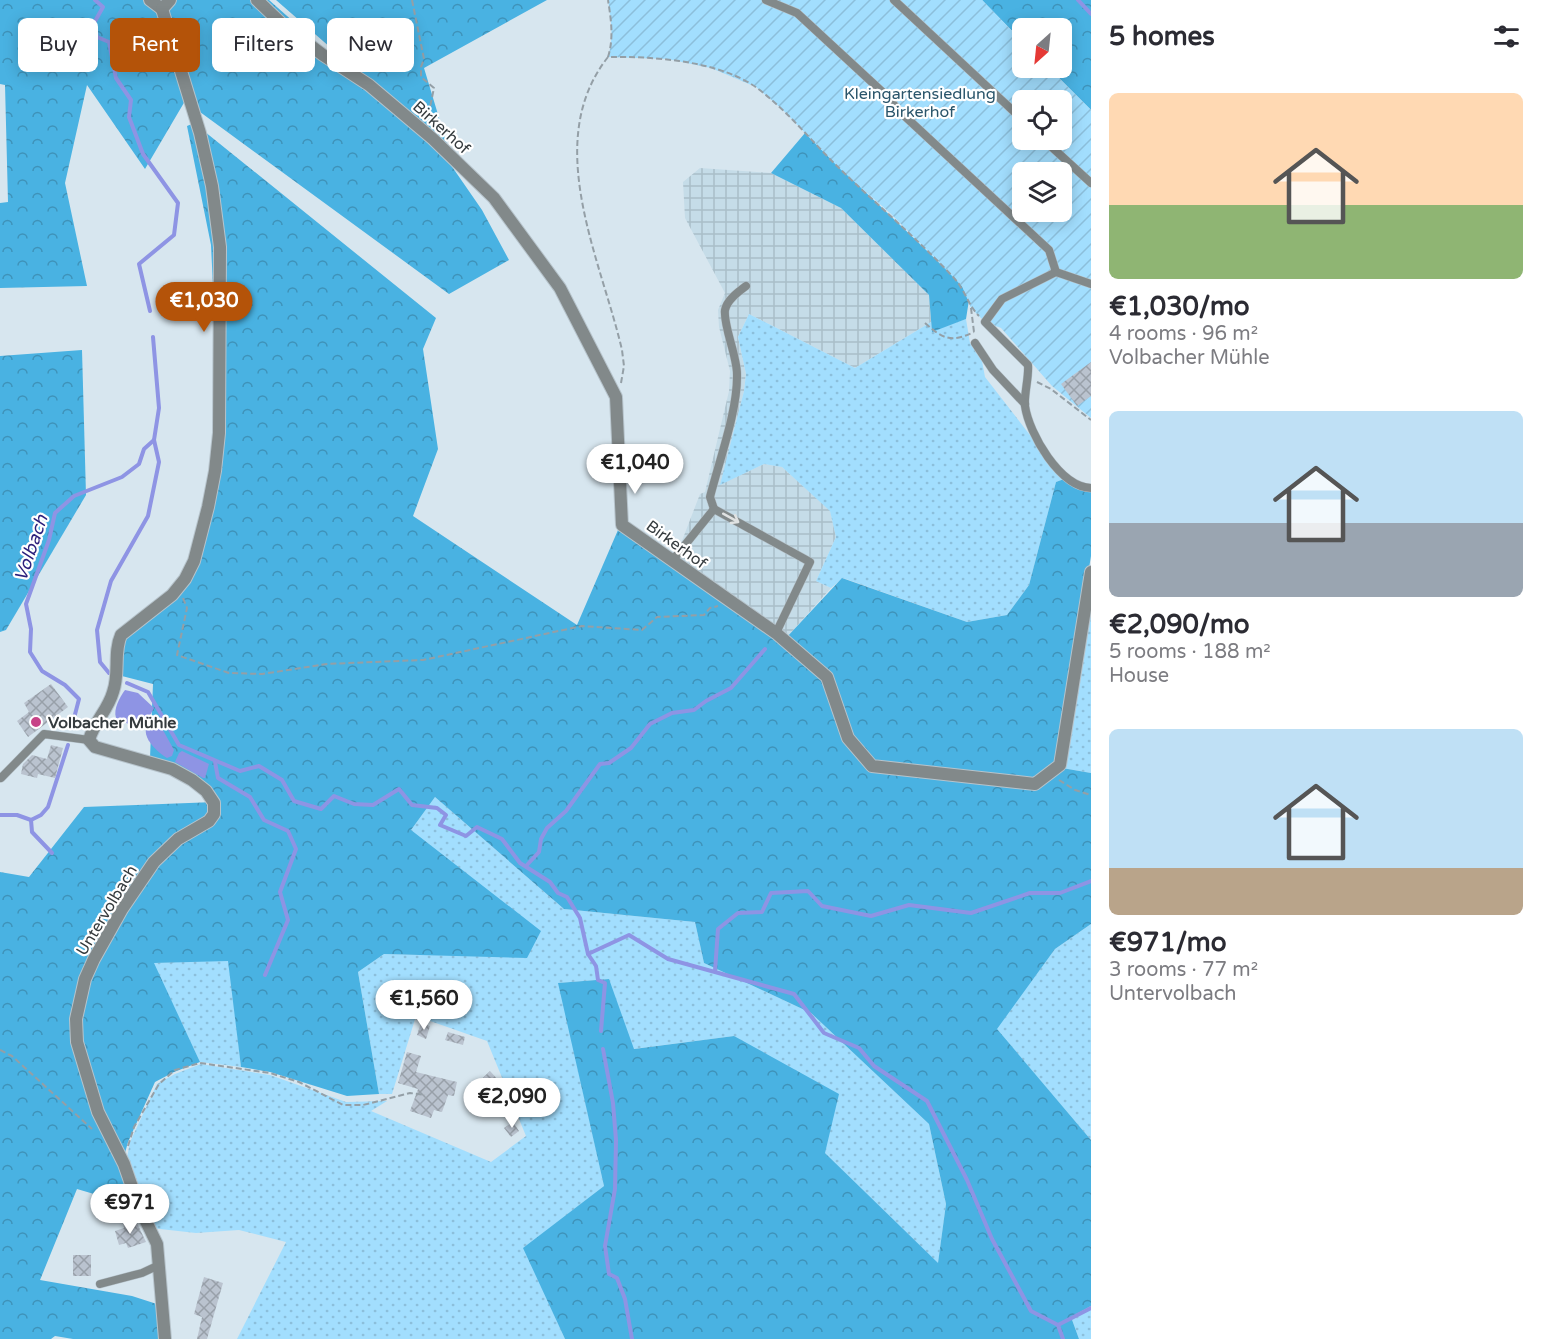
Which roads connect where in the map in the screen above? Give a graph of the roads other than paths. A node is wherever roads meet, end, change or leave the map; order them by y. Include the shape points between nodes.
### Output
1 (150, 0) edge
2 (257, 0) edge
3 (766, 0) edge
4 (894, 0) edge
5 (166, 5) edge
6 (1012, 110) edge
7 (1055, 150) edge
8 (1091, 183) edge
9 (1056, 272) junction
10 (1091, 284) edge
11 (746, 286) dead end
12 (975, 343) dead end
13 (1025, 404) junction
14 (1091, 488) edge
15 (714, 509) junction
16 (672, 561) junction
17 (1091, 572) edge
18 (776, 633) junction
19 (89, 740) junction
20 (1, 778) edge
21 (159, 1265) junction
22 (100, 1284) dead end
23 (165, 1339) edge

1 - 5 street
2 - 16 street, Birkerhof via 323,55 369,85 494,198 560,288 616,397 622,525
3 - 9 lane via 797,14 889,98 897,110 1049,250
4 - 6 lane
5 - 19 street via 212,186 220,247 219,432 215,471 194,561 180,587 121,635 113,695
7 - 8 lane
9 - 10 lane
9 - 13 lane via 1002,299 985,322 1028,365
11 - 15 lane via 725,308 738,371 737,392 710,497
12 - 13 lane via 993,370
13 - 14 lane via 1040,444 1065,478
15 - 16 lane
15 -> 18 lane via 810,562
16 - 18 street, Birkerhof
17 - 18 street, Birkerhof via 1060,765 1035,784 872,766 848,738 826,677
19 - 20 lane via 44,734
19 - 21 street, Untervolbach via 95,747 150,761 192,780 206,791 215,810 209,821 178,839 154,862 122,909 94,959 75,1019 77,1042 98,1112 157,1244
21 - 22 lane
21 - 23 street, Untervolbach

